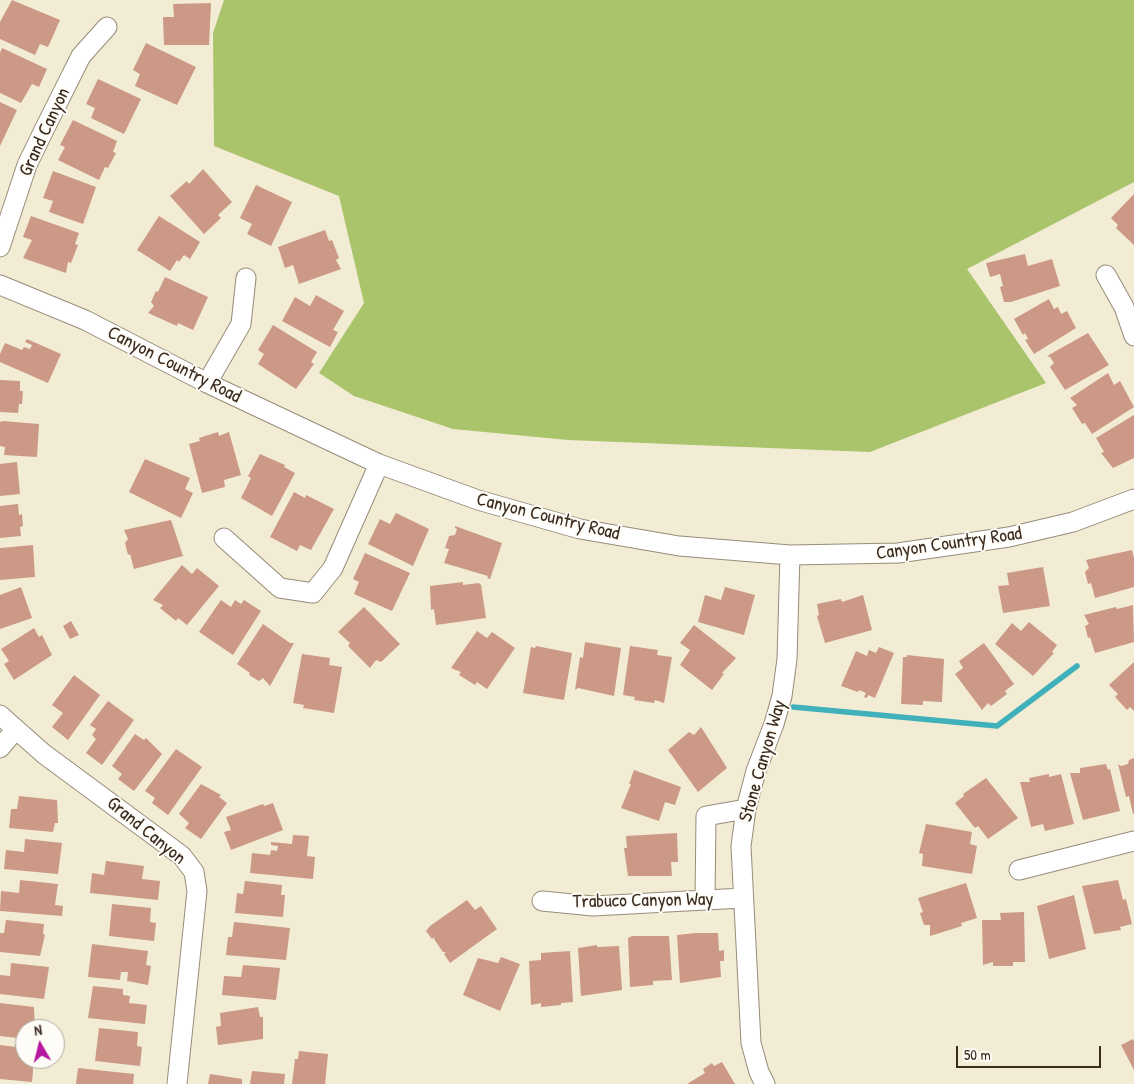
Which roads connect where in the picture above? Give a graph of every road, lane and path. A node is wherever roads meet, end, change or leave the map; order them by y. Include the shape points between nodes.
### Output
1 (107, 27) dead end
2 (0, 247) edge
3 (1106, 276) dead end
4 (246, 278) dead end
5 (0, 285) edge
6 (1134, 336) edge
7 (208, 383) junction
8 (379, 464) junction
9 (1134, 499) edge
10 (224, 538) dead end
11 (790, 555) junction
12 (0, 715) edge
13 (15, 730) junction
14 (0, 748) edge
15 (746, 809) junction
16 (1134, 841) edge
17 (1019, 870) dead end
18 (744, 898) junction
19 (705, 900) junction
20 (542, 901) dead end
21 (177, 1084) edge
22 (765, 1084) edge

1 - 2 street, Grand Canyon via 81,56 44,130 28,165
3 - 6 street via 1124,307
4 - 7 street via 241,324
5 - 7 street, Canyon Country Road via 85,320
7 - 8 street, Canyon Country Road
8 - 10 street via 333,568 313,593 280,588
8 - 11 street, Canyon Country Road via 478,500 580,529 679,546
9 - 11 street, Canyon Country Road via 1073,522 1009,537 898,554
11 - 15 street, Stone Canyon Way via 787,659 782,696
12 - 13 street, Grand Canyon
13 - 14 street
13 - 21 street, Grand Canyon via 182,856 194,872 197,891
15 - 18 street, Stone Canyon Way via 741,846
15 - 19 street via 706,816
16 - 17 street
18 - 19 street, Trabuco Canyon Way
18 - 22 street, Stone Canyon Way via 751,1043
19 - 20 street, Trabuco Canyon Way via 593,906

